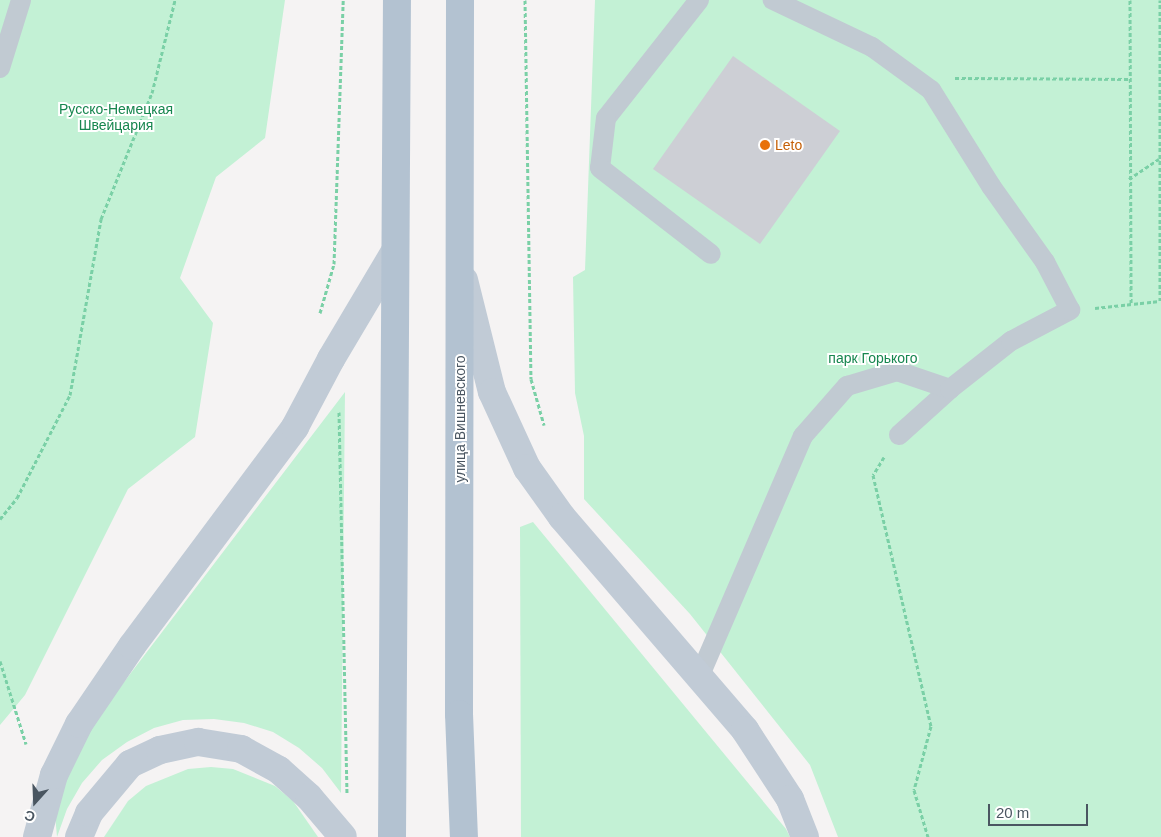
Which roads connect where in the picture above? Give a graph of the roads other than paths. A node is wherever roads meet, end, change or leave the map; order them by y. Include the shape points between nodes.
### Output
1 (20, 0) edge
2 (397, 0) edge
3 (460, 0) edge
4 (699, 0) edge
5 (773, 0) edge
6 (808, 8) edge
7 (0, 68) edge
8 (394, 253) junction
9 (711, 254) dead end
10 (460, 262) junction
11 (950, 389) junction
12 (899, 435) road end
13 (700, 675) junction
14 (37, 837) edge
15 (79, 837) edge
16 (343, 837) edge
17 (392, 837) edge
18 (464, 837) edge
19 (805, 837) edge

1 - 7 lane
2 - 8 main road
3 - 10 main road, улица Вишневского
4 - 9 lane via 606,118 600,168
5 - 6 lane
6 - 11 lane via 872,47 931,90 991,186 1045,262 1070,310 1011,341
8 - 14 street via 295,427 132,646 79,724 54,775
8 - 17 main road
10 - 13 street via 492,392 527,468 562,517
10 - 18 main road, улица Вишневского via 460,714
11 - 12 lane
11 - 13 lane via 897,371 847,386 802,436
13 - 19 street via 745,730 790,799
15 - 16 street via 89,813 130,764 160,750 198,742 241,749 279,770 309,796

